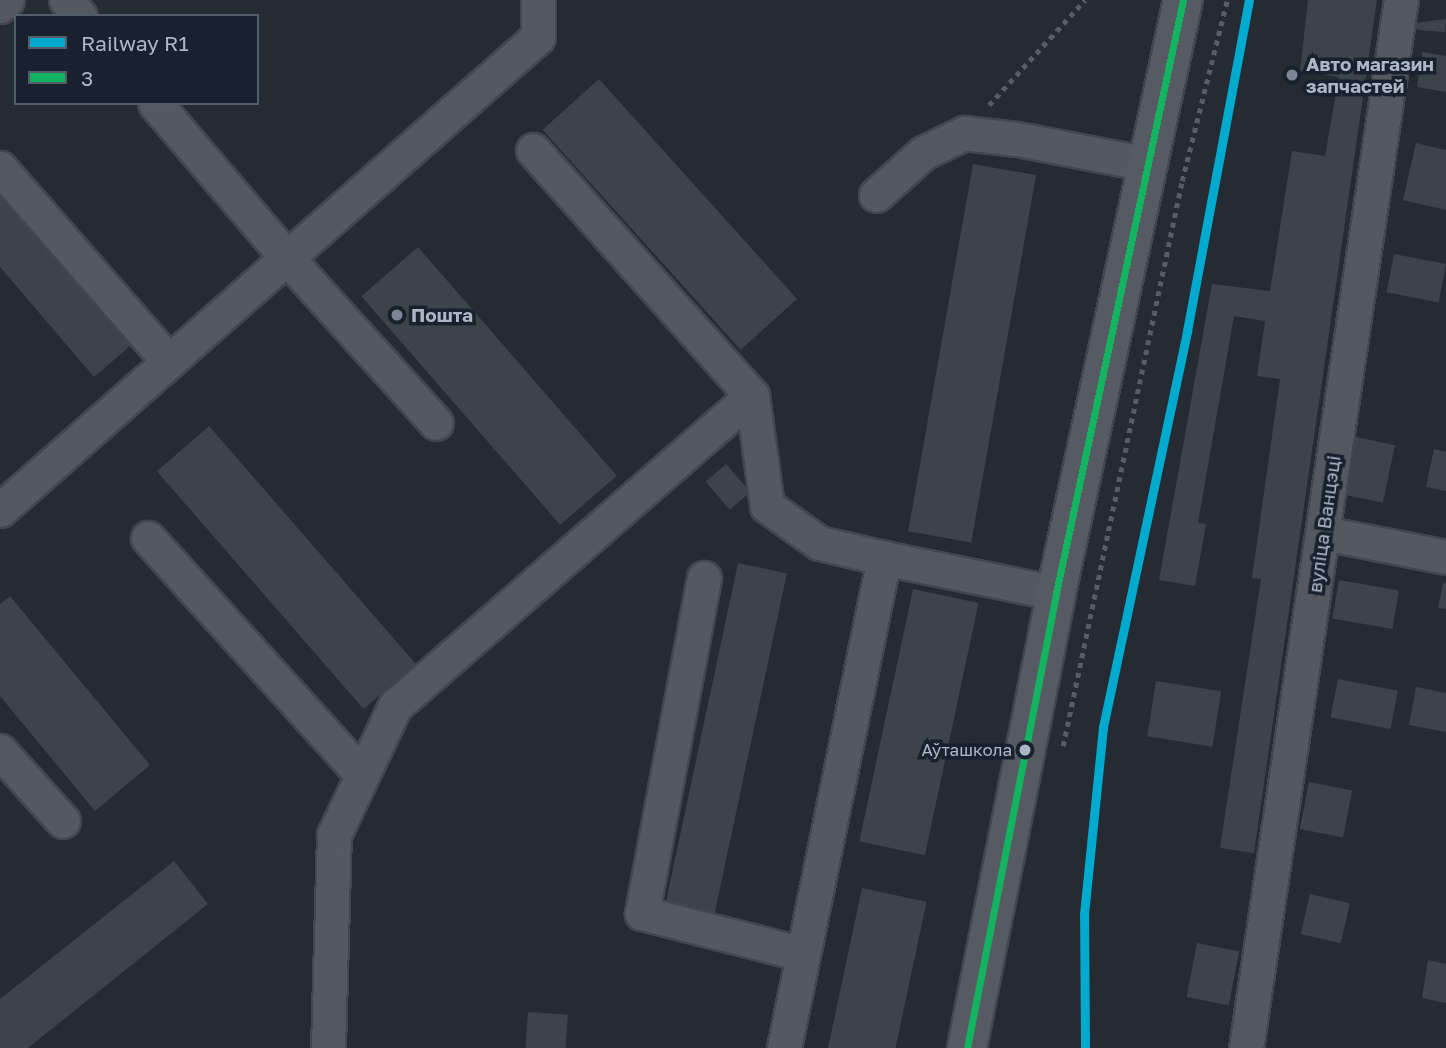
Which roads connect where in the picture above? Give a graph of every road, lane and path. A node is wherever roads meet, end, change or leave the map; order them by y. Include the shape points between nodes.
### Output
1 (7, 0) edge
2 (66, 0) edge
3 (1085, 0) edge
4 (1183, 0) edge
5 (1227, 0) edge
6 (1401, 0) edge
7 (535, 4) edge
8 (0, 6) edge
9 (78, 14) edge
10 (157, 105) edge
11 (964, 133) junction
12 (533, 150) dead end
13 (1148, 164) junction
14 (0, 168) edge
15 (876, 195) dead end
16 (287, 258) junction
17 (169, 362) junction
18 (752, 396) junction
19 (436, 423) dead end
20 (0, 510) edge
21 (1323, 533) junction
22 (148, 538) dead end
23 (1446, 557) edge
24 (884, 558) junction
25 (704, 578) dead end
26 (1056, 593) junction
27 (1062, 750) dead end
28 (0, 751) edge
29 (362, 775) junction
30 (63, 821) dead end
31 (803, 954) junction
32 (328, 1048) edge
33 (784, 1048) edge
34 (967, 1048) edge
35 (1246, 1048) edge

1 - 8 street
2 - 9 street
3 - 11 path
4 - 13 main road
5 - 27 path via 1182,181
6 - 21 street, вуліца Ванцэці
7 - 16 street via 538,37
10 - 16 street
11 - 13 street
11 - 15 street via 923,153
12 - 18 street
13 - 26 main road
14 - 17 street
16 - 17 street
16 - 19 street
17 - 20 street
18 - 24 street via 767,506 819,543
18 - 29 street via 395,706
21 - 23 street
21 - 35 street, вуліца Ванцэці
22 - 29 street
24 - 26 street
24 - 31 street
25 - 31 street via 642,913
26 - 34 main road
28 - 30 street
29 - 32 street via 334,835
31 - 33 street

